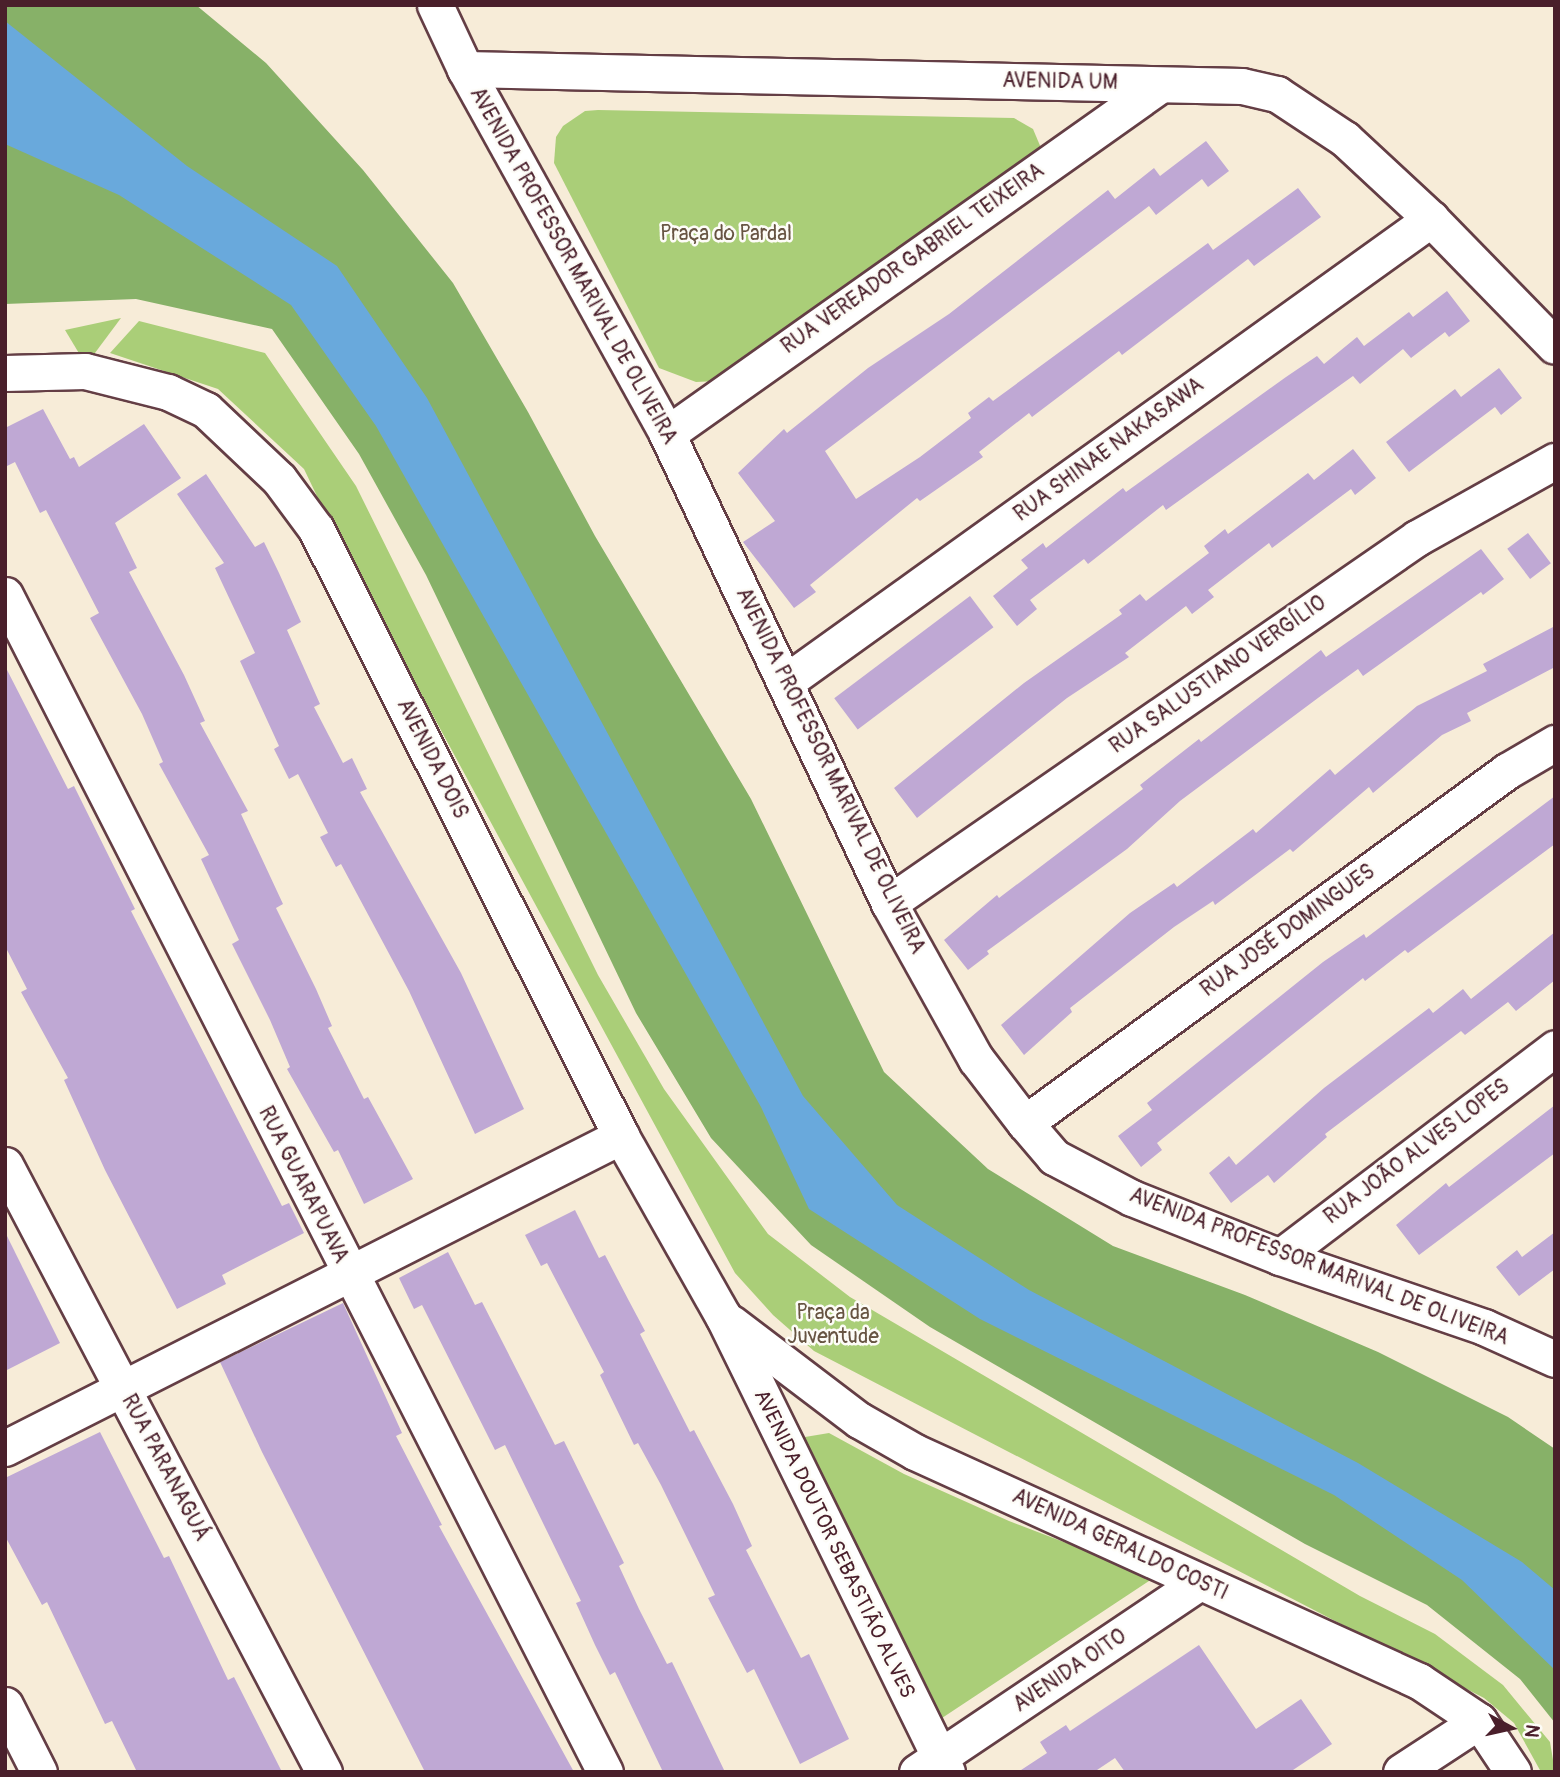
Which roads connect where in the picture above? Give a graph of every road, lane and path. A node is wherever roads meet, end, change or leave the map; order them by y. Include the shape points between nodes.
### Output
1 (435, 5) edge
2 (465, 69) junction
3 (1160, 85) junction
4 (1431, 219) junction
5 (1555, 346) edge
6 (5, 373) edge
7 (667, 434) junction
8 (1555, 461) edge
9 (5, 595) edge
10 (787, 681) junction
11 (1555, 743) edge
12 (889, 903) junction
13 (1555, 1048) edge
14 (1025, 1124) junction
15 (621, 1136) junction
16 (5, 1165) edge
17 (1280, 1257) junction
18 (348, 1273) junction
19 (723, 1316) junction
20 (1552, 1354) edge
21 (122, 1388) junction
22 (5, 1448) edge
23 (1200, 1582) junction
24 (5, 1705) edge
25 (1479, 1721) junction
26 (935, 1767) edge
27 (39, 1772) edge
28 (324, 1772) edge
29 (605, 1772) edge
30 (1401, 1772) edge
31 (1513, 1772) edge

1 - 2 street, AVENIDA PROFESSOR MARIVAL DE OLIVEIRA
2 - 3 street, AVENIDA UM
2 - 7 street, AVENIDA PROFESSOR MARIVAL DE OLIVEIRA
3 - 4 street, AVENIDA UM via 1242,86 1277,94 1345,139
3 - 7 street, RUA VEREADOR GABRIEL TEIXEIRA
4 - 5 street, AVENIDA UM
4 - 10 street, RUA SHINAE NAKASAWA
6 - 15 street, AVENIDA DOIS via 85,371 168,392 206,410 279,479 316,529
7 - 10 street, AVENIDA PROFESSOR MARIVAL DE OLIVEIRA
8 - 12 street, RUA SALUSTIANO VERGÍLIO via 1417,538
9 - 18 street, RUA GUARAPUAVA
10 - 12 street, AVENIDA PROFESSOR MARIVAL DE OLIVEIRA
11 - 14 street, RUA JOSÉ DOMINGUES via 1507,771
12 - 14 street, AVENIDA PROFESSOR MARIVAL DE OLIVEIRA via 976,1059
13 - 17 street, RUA JOÃO ALVES LOPES
14 - 17 street, AVENIDA PROFESSOR MARIVAL DE OLIVEIRA via 1054,1157 1104,1185
15 - 18 street
15 - 19 street, AVENIDA DOIS
16 - 21 street, RUA PARANAGUÁ
17 - 20 street, AVENIDA PROFESSOR MARIVAL DE OLIVEIRA
18 - 21 street
18 - 29 street, RUA GUARAPUAVA
19 - 23 street, AVENIDA GERALDO COSTI via 859,1420 915,1452
19 - 26 street, AVENIDA DOUTOR SEBASTIÃO ALVES
21 - 22 street
21 - 28 street, RUA PARANAGUÁ
23 - 25 street, AVENIDA GERALDO COSTI via 1419,1681
23 - 26 street, AVENIDA OITO
24 - 27 street
25 - 30 street
25 - 31 street, AVENIDA GERALDO COSTI

